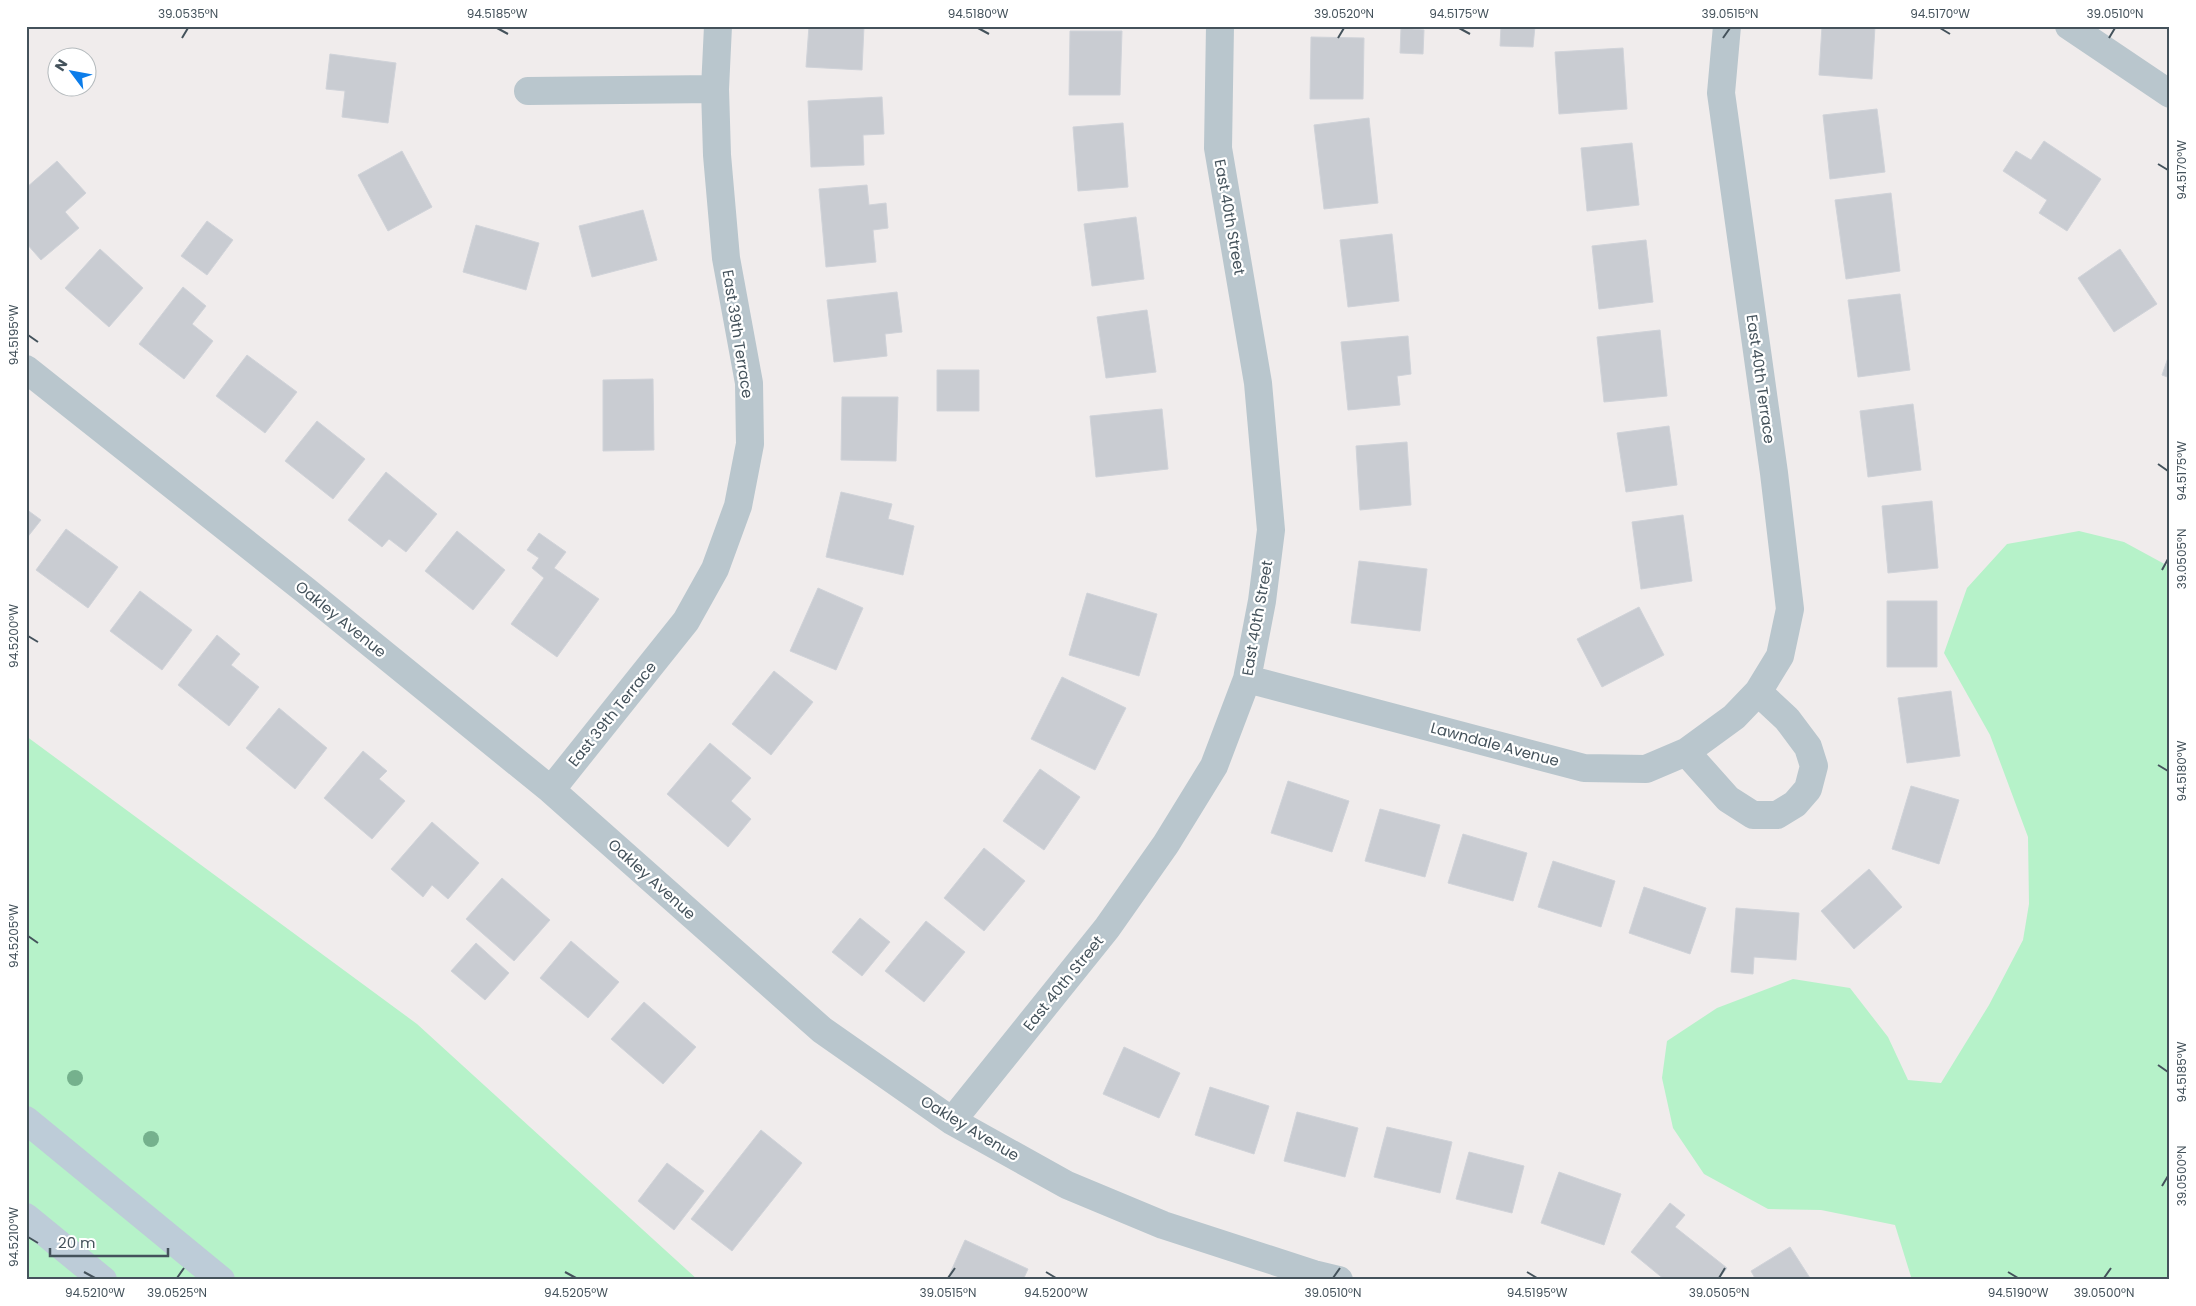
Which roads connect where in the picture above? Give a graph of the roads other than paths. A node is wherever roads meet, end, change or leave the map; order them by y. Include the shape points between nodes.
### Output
1 (718, 26) edge
2 (1220, 26) edge
3 (1726, 26) edge
4 (2069, 26) edge
5 (715, 89) junction
6 (528, 91) dead end
7 (2170, 94) edge
8 (26, 370) edge
9 (1247, 679) junction
10 (1758, 692) junction
11 (1734, 717) joint
12 (1686, 752) junction
13 (551, 790) junction
14 (26, 1120) edge
15 (952, 1121) junction
16 (26, 1217) edge
17 (103, 1280) edge
18 (221, 1280) edge
19 (1339, 1280) edge

1 - 5 street, East 39th Terrace
2 - 9 street, East 40th Street via 1218,148 1258,383 1271,530
3 - 10 street, East 40th Terrace via 1721,93 1790,610 1780,656
4 - 7 street
5 - 6 street
5 - 13 street, East 39th Terrace via 726,258 749,383 750,444 738,506 715,569 686,621
8 - 13 street, Oakley Avenue
9 - 12 street, Lawndale Avenue via 1584,768 1646,769
9 - 15 street, East 40th Street via 1214,766 1166,844 1107,928
10 - 11 street, East 40th Terrace
10 - 12 street via 1787,718 1808,747 1814,766 1808,789 1795,804 1777,814 1753,815 1728,799
11 - 12 street, Lawndale Avenue
13 - 15 street, Oakley Avenue via 822,1030
14 - 18 main road
15 - 19 street, Oakley Avenue via 1067,1185 1162,1225
16 - 17 main road

